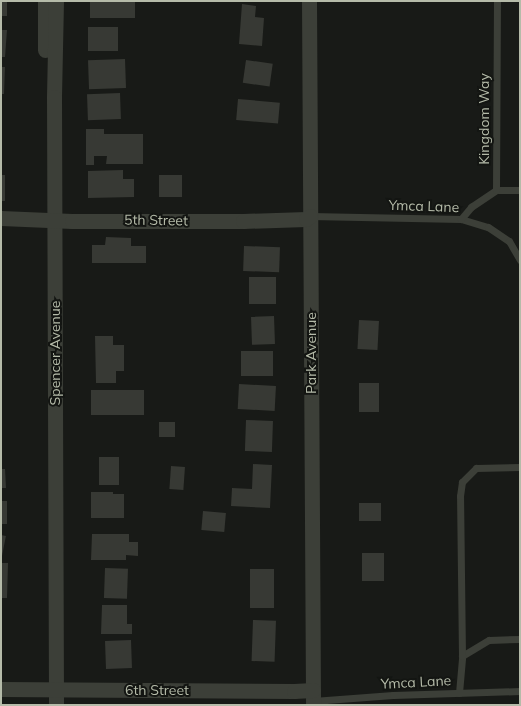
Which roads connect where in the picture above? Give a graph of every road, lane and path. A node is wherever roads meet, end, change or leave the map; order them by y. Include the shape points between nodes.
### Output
1 (45, 1) edge
2 (56, 1) edge
3 (309, 1) edge
4 (497, 1) edge
5 (496, 190) junction
6 (520, 190) edge
7 (310, 216) junction
8 (1, 218) edge
9 (460, 219) junction
10 (50, 220) junction
11 (520, 260) edge
12 (520, 467) edge
13 (520, 639) edge
14 (462, 656) junction
15 (1, 689) edge
16 (52, 689) junction
17 (520, 691) edge
18 (459, 693) junction
19 (313, 699) edge
20 (47, 705) edge
21 (56, 705) edge

1 - 10 street, Spencer Avenue
2 - 10 street, Spencer Avenue
3 - 7 street, Park Avenue
4 - 5 lane, Kingdom Way
5 - 6 lane
5 - 9 lane via 471,207
7 - 9 lane, Ymca Lane
7 - 10 street, 5th Street via 306,219 243,221
7 - 19 street, Park Avenue
8 - 10 street, 5th Street
9 - 11 lane, Ymca Lane via 488,227 509,241
10 - 16 street, Spencer Avenue
12 - 14 lane via 476,468 462,482
13 - 14 lane via 489,640
14 - 18 lane
15 - 16 street, 6th Street
16 - 19 street, 6th Street
16 - 20 street, Spencer Avenue
16 - 21 street, Spencer Avenue
17 - 18 lane, Ymca Lane
18 - 19 lane, Ymca Lane

